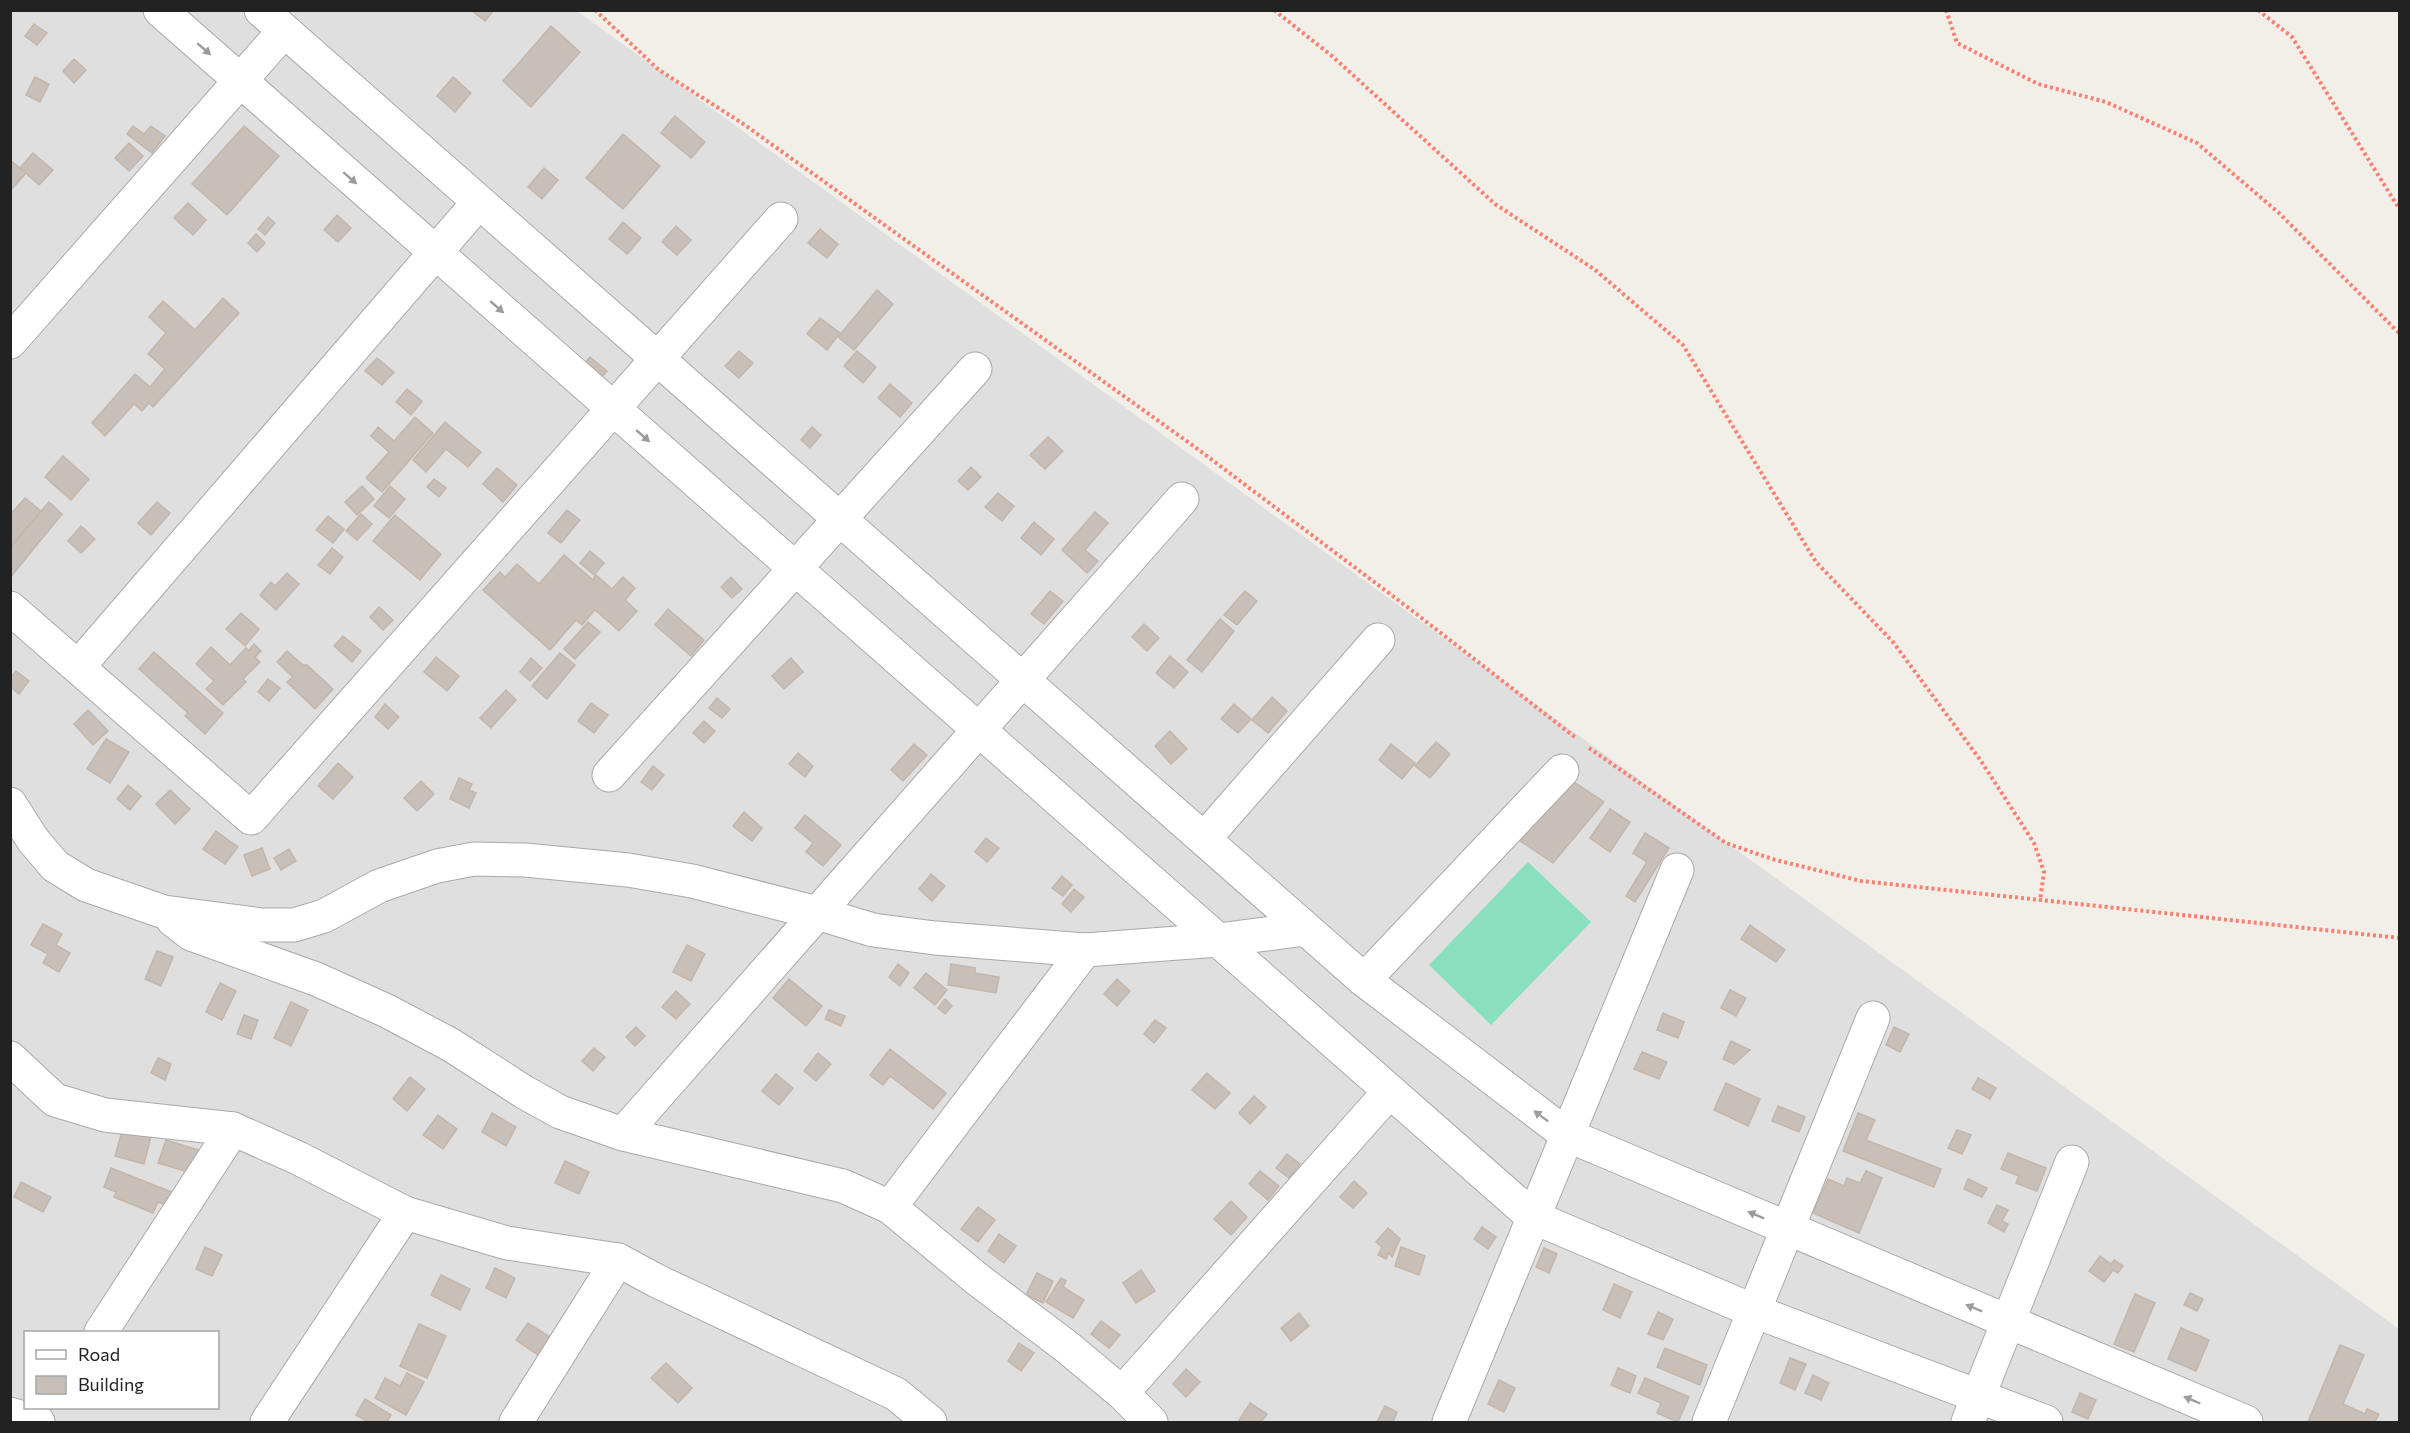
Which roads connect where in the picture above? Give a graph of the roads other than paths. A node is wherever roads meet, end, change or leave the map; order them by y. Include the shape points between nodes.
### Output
1 (160, 10) edge
2 (273, 21) edge
3 (241, 82) junction
4 (479, 202) junction
5 (781, 219) dead end
6 (435, 252) junction
7 (10, 342) edge
8 (658, 359) junction
9 (975, 369) dead end
10 (613, 409) junction
11 (1182, 499) dead end
12 (840, 520) junction
13 (796, 570) junction
14 (10, 608) edge
15 (1378, 640) dead end
16 (78, 667) junction
17 (1023, 680) junction
18 (979, 730) junction
19 (1563, 771) dead end
20 (609, 776) dead end
21 (10, 804) edge
22 (1204, 839) junction
23 (1677, 870) dead end
24 (164, 912) junction
25 (818, 913) junction
26 (1306, 929) junction
27 (1218, 940) junction
28 (1085, 950) junction
29 (1364, 980) junction
30 (1873, 1018) dead end
31 (10, 1058) edge
32 (1390, 1091) junction
33 (233, 1129) junction
34 (622, 1134) junction
35 (1567, 1136) junction
36 (2072, 1162) dead end
37 (890, 1207) junction
38 (405, 1213) junction
39 (1533, 1217) junction
40 (1787, 1229) junction
41 (618, 1260) junction
42 (1754, 1311) junction
43 (2009, 1322) junction
44 (102, 1331) edge
45 (1122, 1393) junction
46 (52, 1409) edge
47 (1973, 1409) edge
48 (10, 1414) edge
49 (38, 1422) edge
50 (43, 1422) edge
51 (267, 1422) edge
52 (516, 1422) edge
53 (930, 1422) edge
54 (1151, 1422) edge
55 (1449, 1422) edge
56 (1709, 1422) edge
57 (2046, 1422) edge
58 (2246, 1422) edge

1 -> 3 street
2 - 3 street
2 - 4 street
3 -> 6 street
3 - 7 street
4 - 6 street
4 - 8 street
5 - 8 street
6 -> 10 street
6 - 16 street
8 - 10 street
8 - 12 street
9 - 12 street
10 -> 13 street
10 - 16 street via 251,818
11 - 17 street
12 - 13 street
12 - 17 street
13 - 18 street
13 - 20 street
14 - 16 street
15 - 22 street
17 - 18 street
17 - 22 street
18 - 25 street
18 - 27 street
19 - 29 street
21 - 24 street via 55,866 86,885
22 - 26 street
23 - 35 street
24 - 25 street via 294,926 324,916 378,886 437,866 474,859 628,870 693,881
24 - 34 street via 191,934 316,979 387,1011 560,1112
25 - 28 street via 873,930
25 - 34 street
26 - 27 street
26 - 29 street
27 - 28 street
27 - 32 street
28 - 37 street
35 -> 29 street
30 - 40 street
31 - 33 street via 55,1100 105,1115
32 - 39 street
32 - 45 street
33 - 38 street
33 - 44 street
34 - 37 street via 843,1186
35 - 39 street
40 -> 35 street
36 - 43 street
37 - 45 street
38 - 41 street via 507,1244
38 - 51 street
39 - 42 street
39 - 55 street
40 - 42 street
43 -> 40 street
41 - 52 street
41 - 53 street via 896,1394
42 - 47 street
42 - 56 street
43 - 47 street
58 -> 43 street
45 - 54 street
46 - 50 street
47 - 57 street
48 - 49 street

